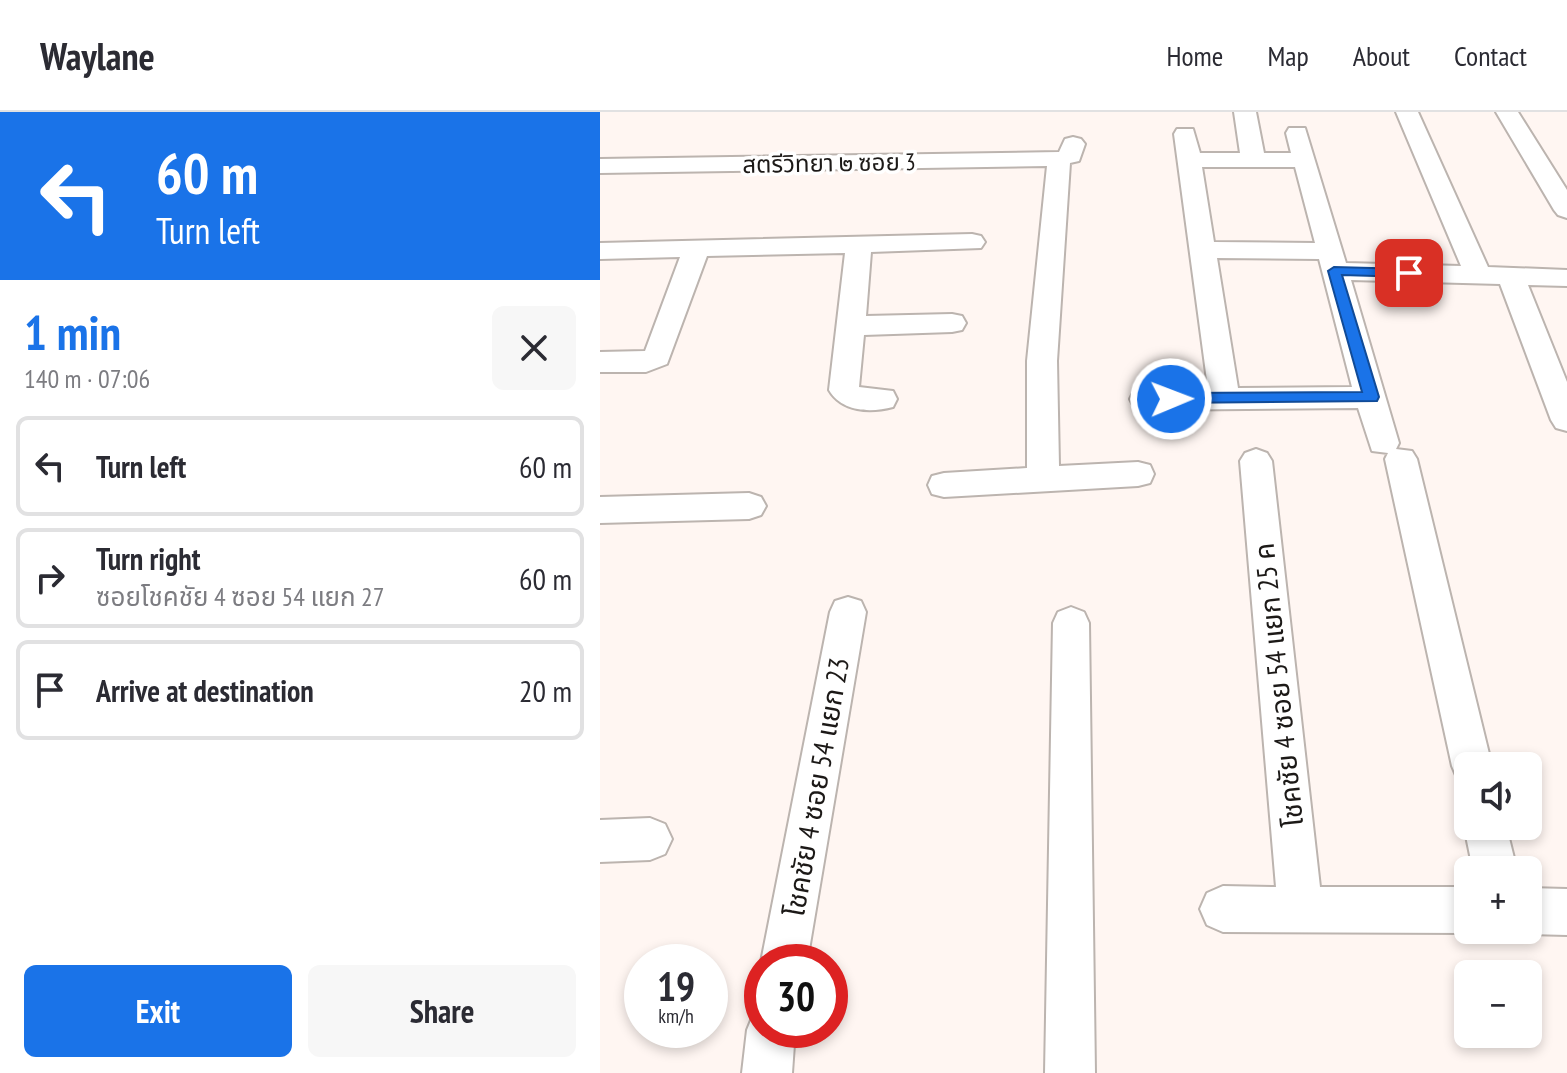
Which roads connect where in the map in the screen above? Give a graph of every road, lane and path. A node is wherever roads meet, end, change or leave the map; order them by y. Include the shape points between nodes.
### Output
1 (1245, 112) edge
2 (1407, 112) edge
3 (1507, 112) edge
4 (1253, 160) junction
5 (600, 166) edge
6 (1567, 210) edge
7 (972, 242) dead end
8 (859, 245) junction
9 (696, 249) junction
10 (1202, 250) junction
11 (600, 251) edge
12 (1332, 261) junction
13 (1478, 275) junction
14 (1511, 277) junction
15 (1567, 278) edge
16 (952, 323) dead end
17 (850, 326) junction
18 (600, 362) edge
19 (1371, 397) junction
20 (1225, 398) junction
21 (882, 399) dead end
22 (1145, 399) dead end
23 (1567, 420) edge
24 (1256, 461) dead end
25 (1138, 474) dead end
26 (1043, 478) junction
27 (944, 485) dead end
28 (749, 506) dead end
29 (600, 510) edge
30 (848, 612) dead end
31 (1071, 623) dead end
32 (1468, 752) edge
33 (650, 839) dead end
34 (600, 841) edge
35 (1223, 909) dead end
36 (1300, 909) junction
37 (1454, 910) edge
38 (1542, 911) edge
39 (1567, 912) edge
40 (787, 944) edge
41 (769, 1048) edge
42 (767, 1073) edge
43 (1070, 1073) edge

1 - 4 street
2 - 13 street
3 - 6 street
4 - 10 street via 1186,147
4 - 12 street via 1300,146
5 - 26 street, สตรีวิทยา ๒ ซอย 3 via 1066,151 1042,361
7 - 8 street
8 - 9 street
8 - 17 street
9 - 11 street
9 - 18 street via 657,357 646,362
10 - 12 street
10 - 20 street
12 - 13 street
12 - 19 street
13 - 14 street
14 - 15 street
14 - 23 street
16 - 17 street
17 - 21 street via 844,390 858,399
19 - 20 street
19 - 32 street via 1392,451
20 - 22 street
24 - 36 street, โชคชัย 4 ซอย 54 แยก 25 ค
25 - 26 street
26 - 27 street
28 - 29 street
30 - 40 street, โชคชัย 4 ซอย 54 แยก 23
31 - 43 street
33 - 34 street
35 - 36 street
36 - 37 street
38 - 39 street
41 - 42 street

